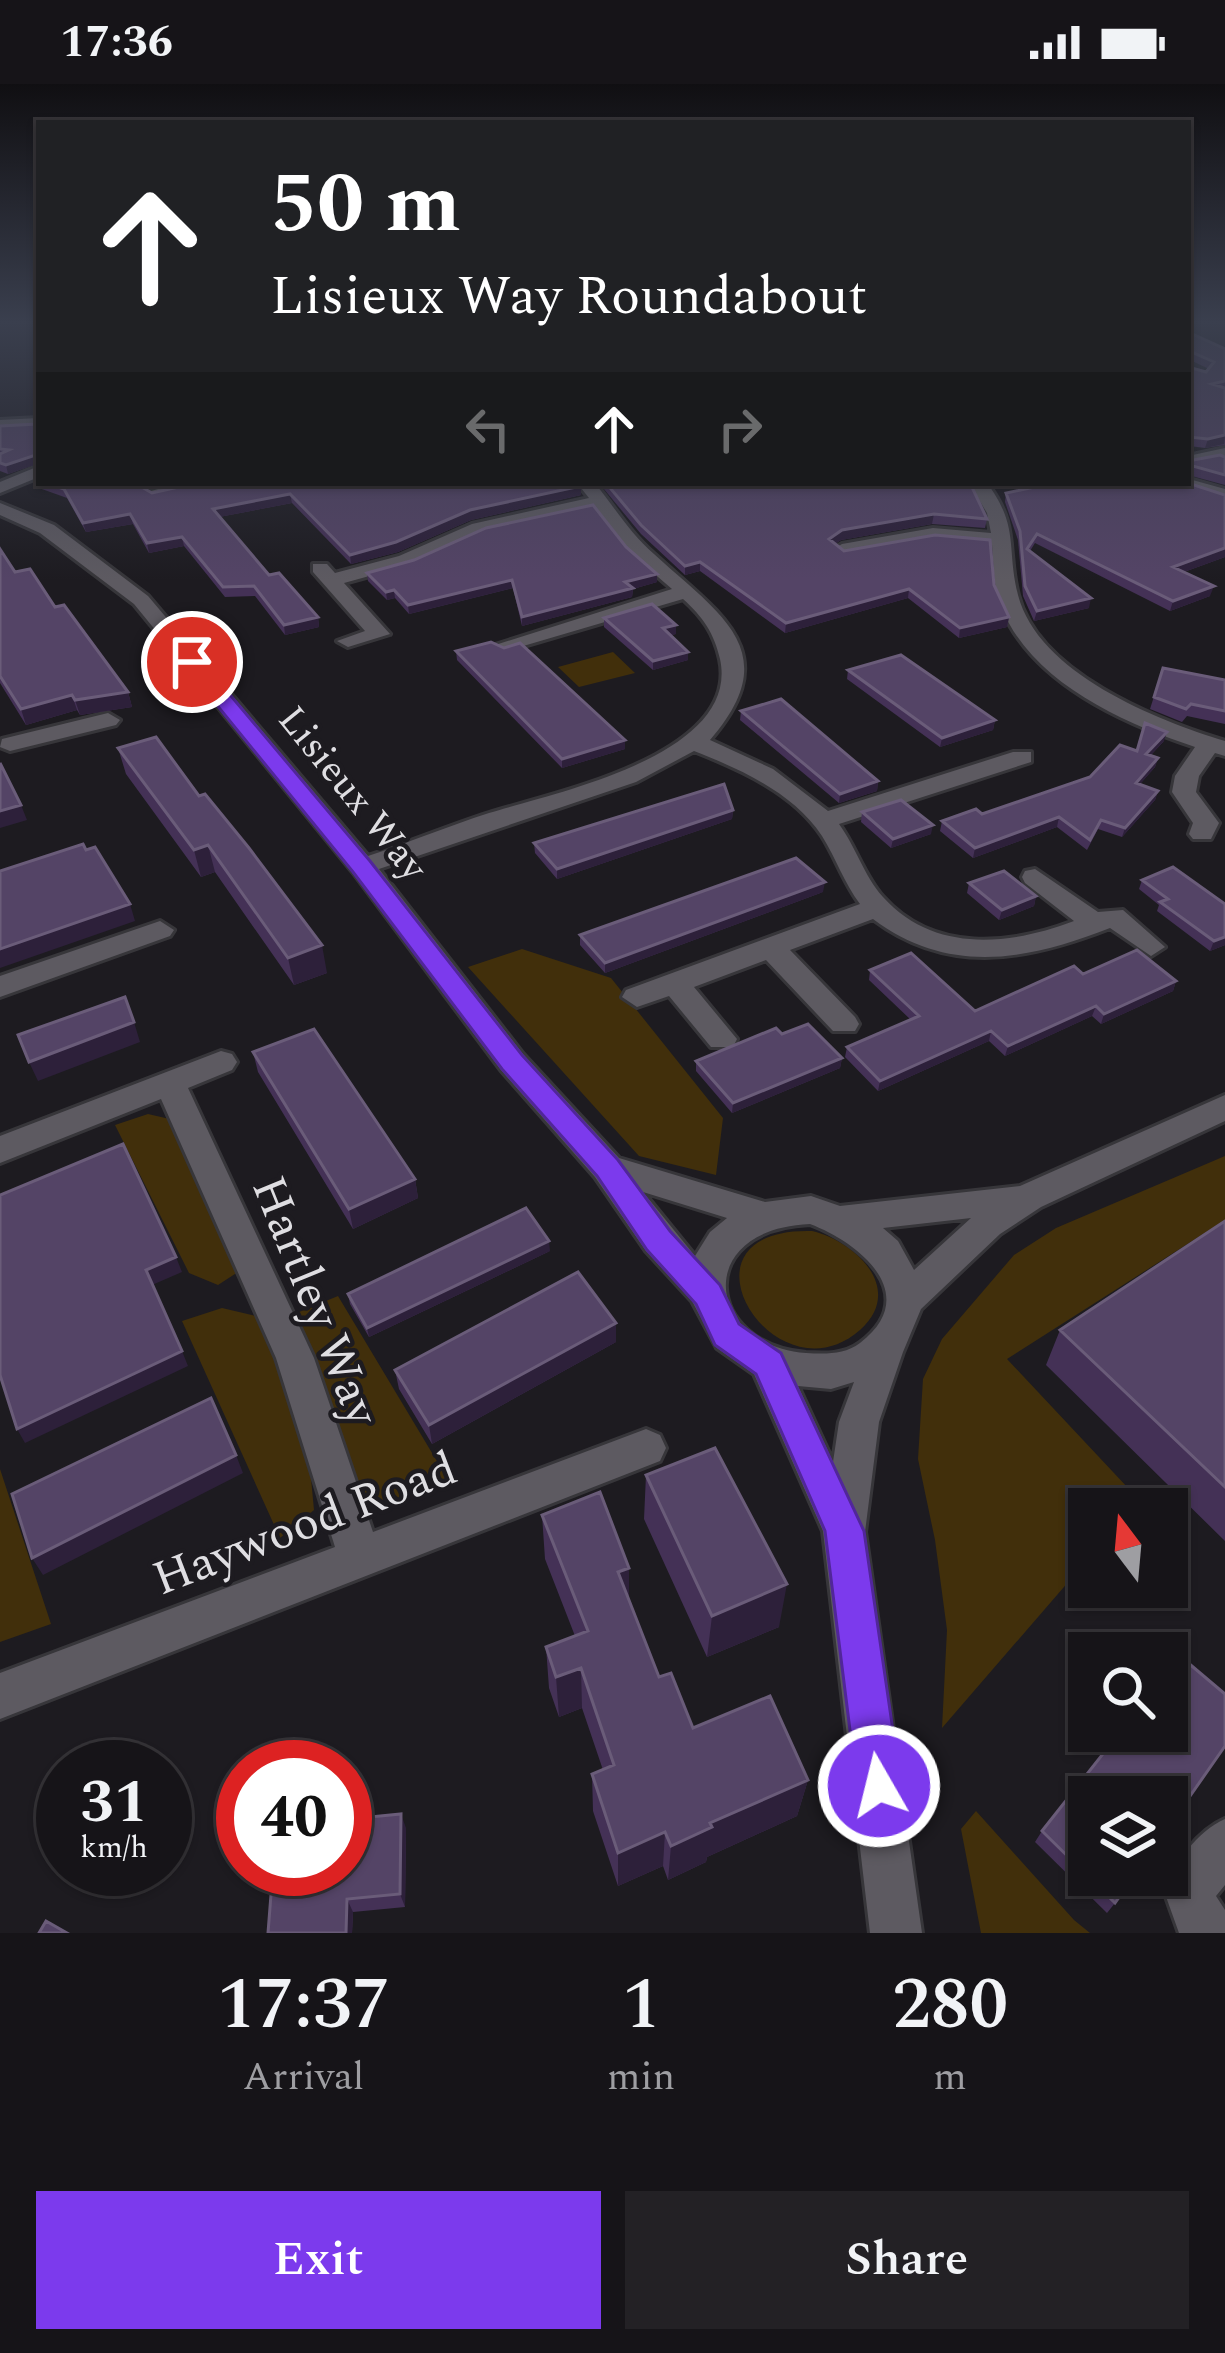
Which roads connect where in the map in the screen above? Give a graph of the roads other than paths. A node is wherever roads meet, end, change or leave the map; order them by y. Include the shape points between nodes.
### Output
1 (30, 407) edge
2 (20, 423) junction
3 (36, 423) edge
4 (0, 425) edge
5 (1225, 453) edge
6 (1191, 459) edge
7 (36, 472) edge
8 (1191, 485) edge
9 (193, 486) edge
10 (0, 488) edge
11 (983, 489) edge
12 (593, 492) edge
13 (1015, 492) edge
14 (154, 494) edge
15 (1225, 495) edge
16 (0, 508) edge
17 (1005, 540) junction
18 (842, 550) edge
19 (687, 591) junction
20 (587, 622) junction
21 (607, 640) dead end
22 (348, 641) dead end
23 (503, 646) edge
24 (108, 720) dead end
25 (3, 740) edge
26 (693, 742) junction
27 (1217, 747) edge
28 (1022, 758) dead end
29 (938, 784) junction
30 (962, 804) dead end
31 (824, 821) junction
32 (1211, 827) edge
33 (362, 866) junction
34 (1036, 877) dead end
35 (876, 908) junction
36 (1095, 923) junction
37 (160, 930) dead end
38 (1151, 947) dead end
39 (772, 948) junction
40 (676, 985) junction
41 (0, 987) edge
42 (638, 997) dead end
43 (844, 1024) dead end
44 (722, 1039) dead end
45 (221, 1062) dead end
46 (171, 1084) junction
47 (1225, 1107) edge
48 (0, 1150) edge
49 (608, 1168) junction
50 (1029, 1197) junction
51 (762, 1215) junction
52 (844, 1219) junction
53 (708, 1294) junction
54 (906, 1300) junction
55 (885, 1349) junction
56 (769, 1364) junction
57 (646, 1448) dead end
58 (844, 1531) junction
59 (359, 1558) junction
60 (0, 1696) edge
61 (1225, 1844) edge
62 (896, 1933) edge
63 (1211, 1933) edge

1 - 2 street
2 - 3 street
2 - 4 street
5 - 6 street
7 - 10 street
8 - 15 street
9 - 14 street
11 - 13 street
11 - 17 street
12 - 19 street via 637,549
12 - 22 street via 406,560 326,574 384,640
16 - 33 street, Lisieux Way via 47,529 141,600
17 - 18 street via 933,534
17 - 27 street via 1010,605 1052,661 1109,700
19 - 20 street
19 - 26 street via 724,634 735,673 718,716
20 - 21 street
20 - 23 street
24 - 25 street
26 - 31 street via 766,774
26 - 33 street via 604,789
27 - 32 street via 1186,776 1184,792
28 - 29 street
29 - 30 street
29 - 31 street
31 - 35 street
33 - 49 street, Lisieux Way via 512,1062
34 - 36 street
35 - 36 street via 949,948 988,953
35 - 39 street
36 - 38 street via 1113,916
37 - 41 street
39 - 40 street
39 - 43 street
40 - 42 street
40 - 44 street
45 - 46 street
46 - 48 street
46 - 59 street, Hartley Way via 295,1358
47 - 50 street
49 - 51 street
49 - 53 street, Lisieux Way
50 - 52 street
50 - 54 street
51 - 52 street via 794,1209
51 - 53 street via 719,1246
52 - 54 street via 889,1252
53 - 56 street via 727,1334
54 - 55 street
55 - 56 street via 852,1368 811,1374
55 - 58 street via 859,1422
56 - 58 street
57 - 59 street, Haywood Road
58 - 62 street
59 - 60 street, Haywood Road
61 - 63 street via 1189,1892

